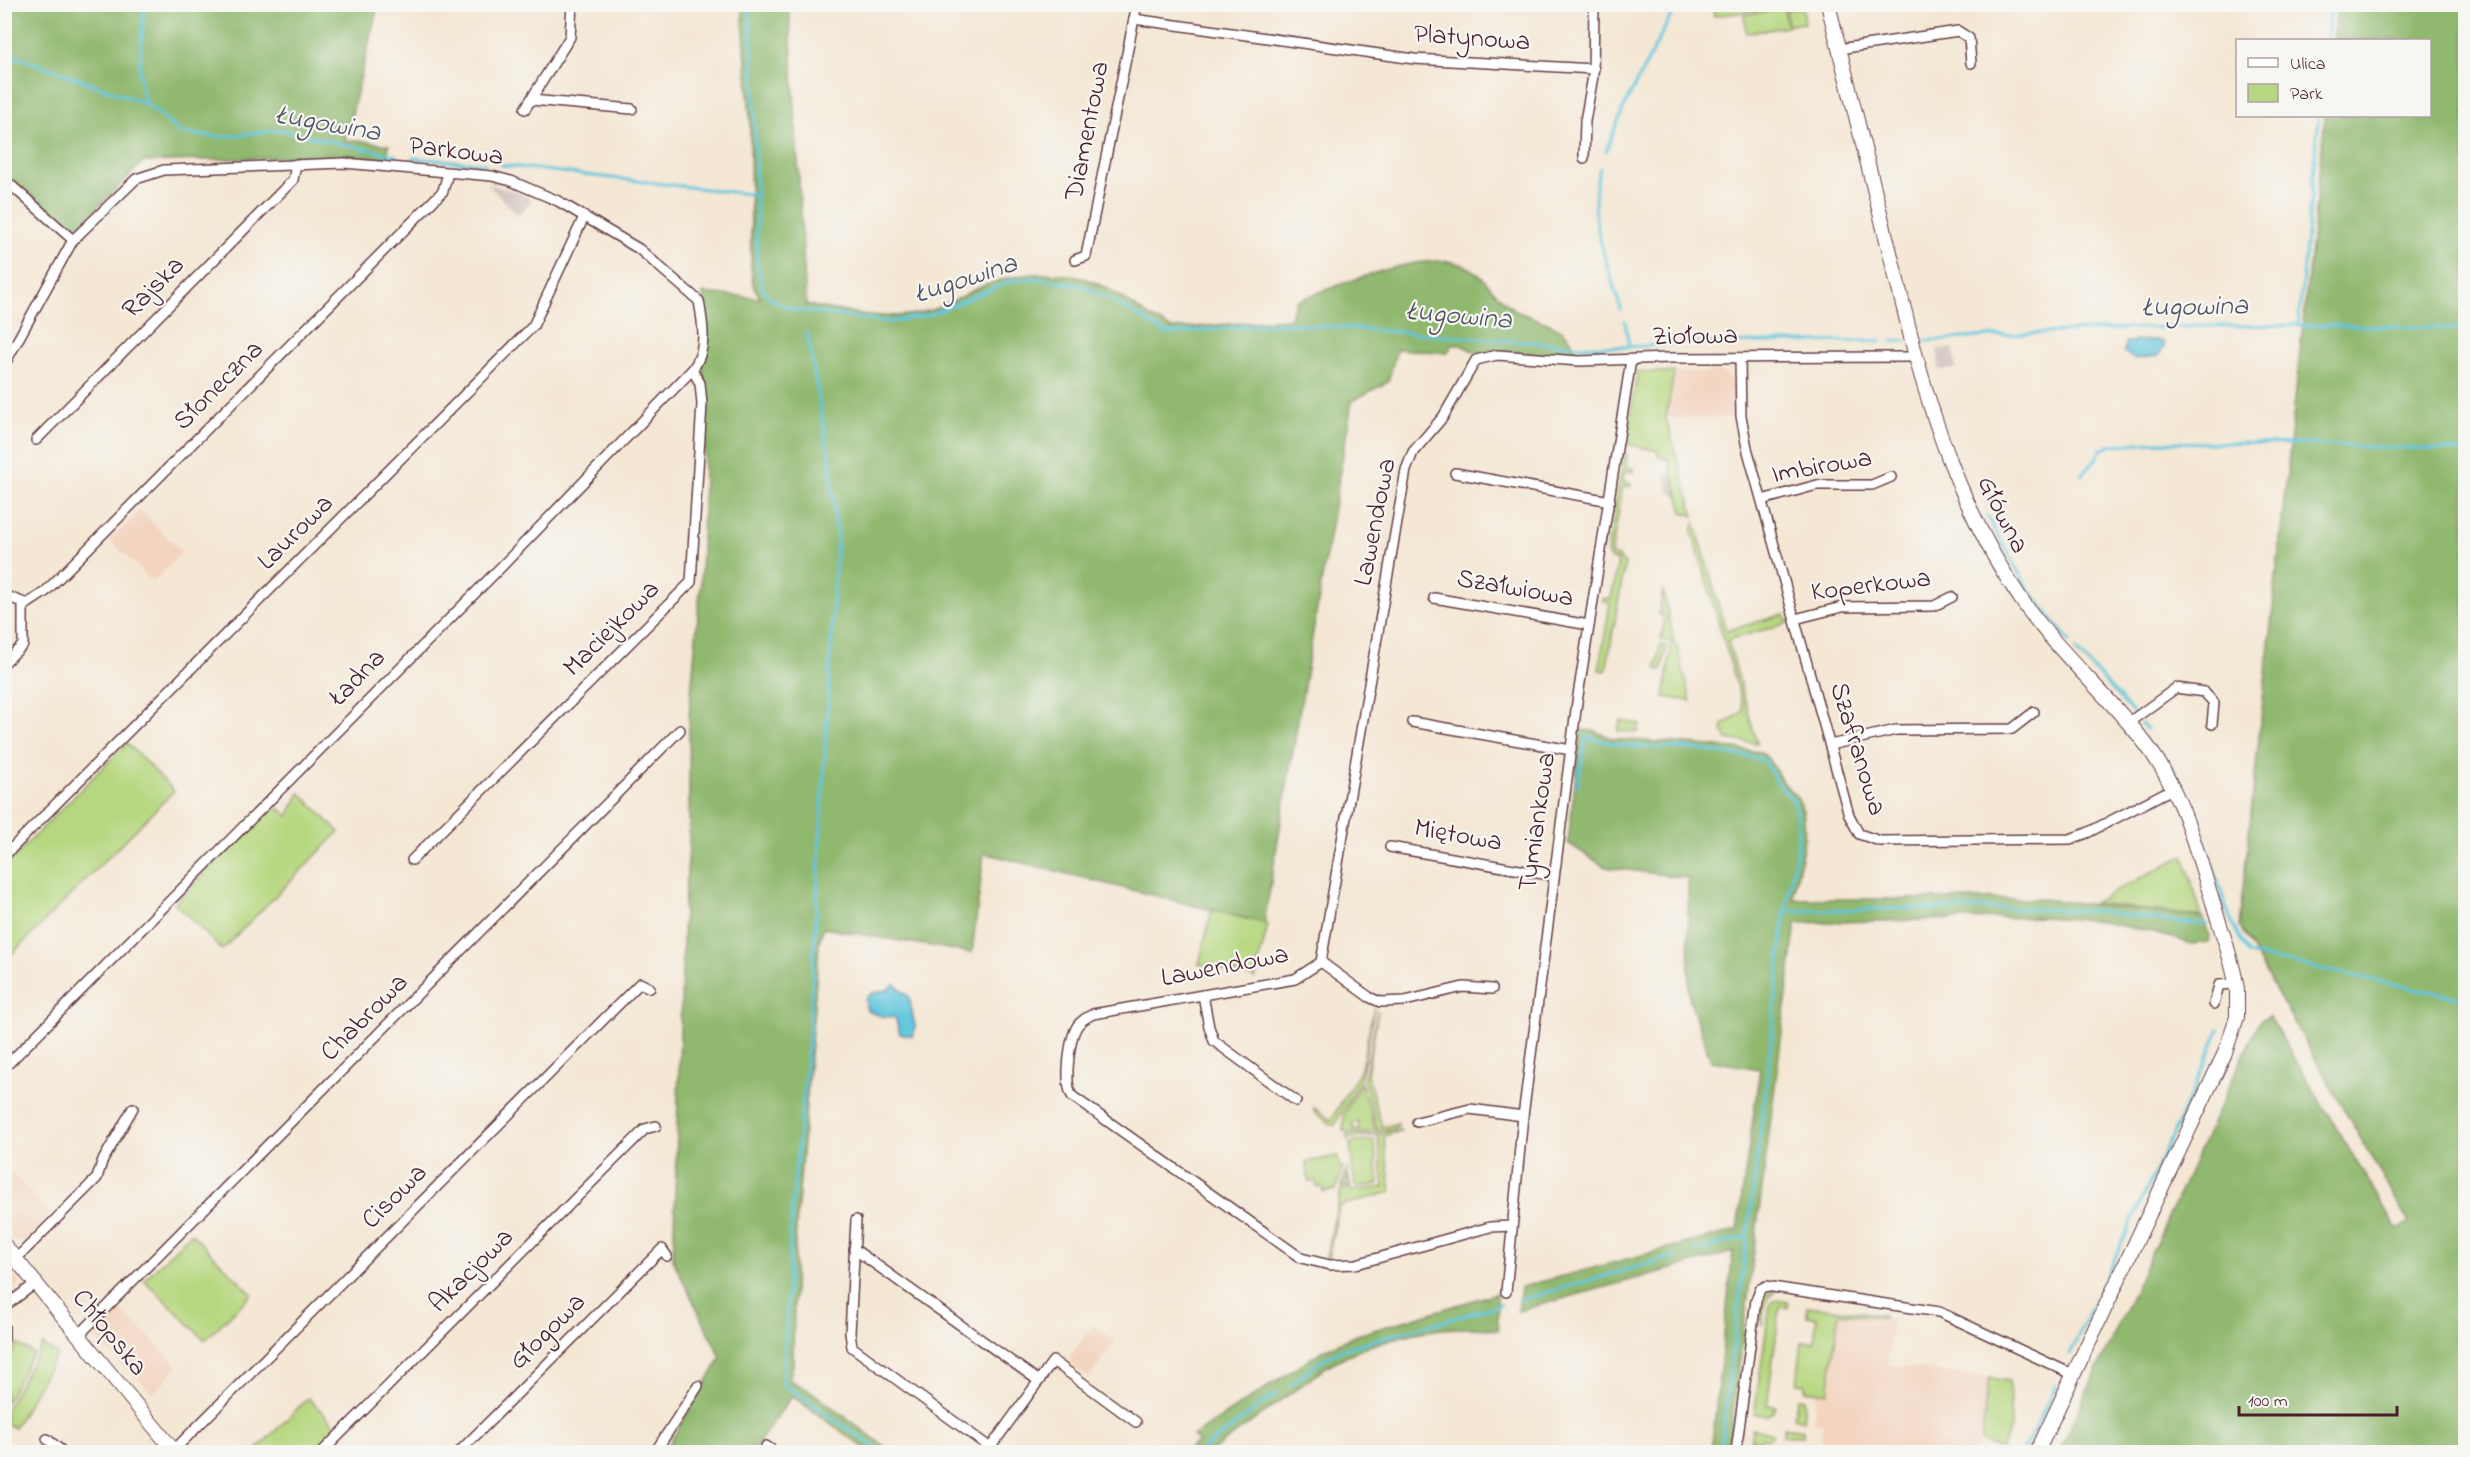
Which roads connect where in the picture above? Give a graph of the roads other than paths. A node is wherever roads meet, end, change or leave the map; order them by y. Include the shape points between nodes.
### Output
1 (572, 4) edge
2 (1137, 4) edge
3 (1594, 4) edge
4 (1828, 4) edge
5 (1134, 19) junction
6 (1839, 49) junction
7 (1971, 63) dead end
8 (1593, 69) junction
9 (632, 109) dead end
10 (1584, 158) dead end
11 (296, 164) junction
12 (448, 173) junction
13 (4, 179) edge
14 (584, 217) junction
15 (73, 240) junction
16 (1075, 260) dead end
17 (699, 301) joint
18 (1916, 357) junction
19 (1740, 358) junction
20 (1476, 360) joint
21 (1631, 360) junction
22 (4, 364) edge
23 (692, 370) junction
24 (36, 440) dead end
25 (1455, 473) dead end
26 (1891, 477) dead end
27 (1762, 500) junction
28 (1610, 501) junction
29 (4, 595) edge
30 (1952, 597) dead end
31 (1434, 598) dead end
32 (23, 604) junction
33 (1795, 619) junction
34 (1589, 625) junction
35 (4, 663) edge
36 (2034, 712) dead end
37 (1412, 722) dead end
38 (2128, 723) junction
39 (2212, 724) dead end
40 (681, 730) dead end
41 (1830, 745) junction
42 (1571, 750) junction
43 (2174, 788) junction
44 (1390, 847) dead end
45 (4, 856) edge
46 (412, 860) dead end
47 (1554, 876) junction
48 (1321, 962) junction
49 (650, 988) dead end
50 (1492, 989) dead end
51 (2237, 989) junction
52 (1203, 995) junction
53 (2214, 1004) dead end
54 (4, 1068) edge
55 (1296, 1101) dead end
56 (133, 1108) dead end
57 (1523, 1116) junction
58 (1417, 1122) dead end
59 (656, 1126) dead end
60 (856, 1220) dead end
61 (1512, 1226) junction
62 (4, 1245) edge
63 (854, 1249) junction
64 (667, 1256) dead end
65 (16, 1259) junction
66 (36, 1283) junction
67 (1506, 1292) dead end
68 (4, 1307) edge
69 (4, 1326) edge
70 (80, 1335) junction
71 (4, 1339) edge
72 (2074, 1375) junction
73 (1039, 1381) junction
74 (698, 1386) dead end
75 (1136, 1422) dead end
76 (47, 1439) dead end
77 (766, 1446) dead end
78 (991, 1451) edge
79 (63, 1452) edge
80 (174, 1452) edge
81 (322, 1452) edge
82 (459, 1452) edge
83 (655, 1452) edge
84 (775, 1452) edge
85 (1736, 1452) edge
86 (2037, 1452) edge

1 - 9 street via 570,36 528,105
2 - 5 street, Diamentowa
3 - 8 street
4 - 6 street, Główna
5 - 8 street, Platynowa via 1414,59
5 - 16 street, Diamentowa via 1086,256
6 - 7 street via 1958,31 1969,38
6 - 18 street, Główna
8 - 10 street
11 - 12 street, Parkowa via 353,163
11 - 15 street, Parkowa via 150,174 136,179
11 - 24 street, Rajska via 293,180
12 - 14 street, Parkowa via 511,181
12 - 32 street, Słoneczna via 443,191 193,445 45,592 32,603
13 - 15 street
14 - 17 street, Parkowa via 658,263
14 - 45 street, Laurowa via 533,326
15 - 22 street, Parkowa
17 - 23 street, Ładna via 703,345
18 - 19 street, Ziołowa
18 - 38 street, Główna via 1945,449 1994,553 2037,621
19 - 21 street, Ziołowa
19 - 27 street, Szafranowa via 1743,432
20 - 21 street, Ziołowa via 1497,355 1557,361
20 - 48 street, Lawendowa via 1443,417 1413,452 1406,470
21 - 28 street, Tymiankowa
23 - 46 street, Maciejkowa via 700,383 702,404 691,582
23 - 54 street, Ładna
25 - 28 street
26 - 27 street, Imbirowa via 1872,485 1817,485
27 - 33 street, Szafranowa
28 - 34 street, Tymiankowa
29 - 32 street
30 - 33 street, Koperkowa via 1934,606 1842,608
31 - 34 street, Szałwiowa
32 - 35 street via 23,645
33 - 41 street, Szafranowa
34 - 42 street, Tymiankowa
36 - 41 street via 2012,729 1896,730
37 - 42 street
38 - 39 street via 2176,688 2204,692 2214,703
38 - 43 street, Główna
40 - 70 street, Chabrowa
41 - 43 street, Szafranowa via 1852,824 1859,834 1874,841 2070,839
42 - 47 street, Tymiankowa
43 - 51 street, Główna via 2186,816
44 - 47 street, Miętowa
47 - 57 street, Tymiankowa
48 - 50 street via 1380,1002 1405,1001 1463,987
48 - 52 street, Lawendowa via 1295,979
49 - 80 street, Cisowa via 640,983
51 - 53 street via 2219,985
51 - 72 street via 2235,1024 2224,1055
52 - 55 street via 1214,1041
52 - 61 street, Lawendowa via 1100,1012 1084,1019 1072,1038 1068,1080 1072,1096 1292,1252 1311,1261 1356,1264 1490,1227
56 - 65 street via 97,1178
57 - 58 street via 1470,1109
57 - 61 street, Tymiankowa
59 - 81 street, Akacjowa via 645,1129
60 - 63 street
61 - 67 street, Tymiankowa
62 - 65 street, Chłopska
63 - 73 street
63 - 78 street via 852,1347
64 - 82 street, Głogowa via 662,1249
65 - 66 street, Chłopska
66 - 68 street
66 - 70 street, Chłopska
69 - 71 street
70 - 80 street, Chłopska
72 - 85 street via 1939,1312 1766,1286 1760,1289 1756,1300
72 - 86 street
73 - 75 street via 1053,1361
73 - 78 street
74 - 83 street
76 - 79 street
77 - 84 street

